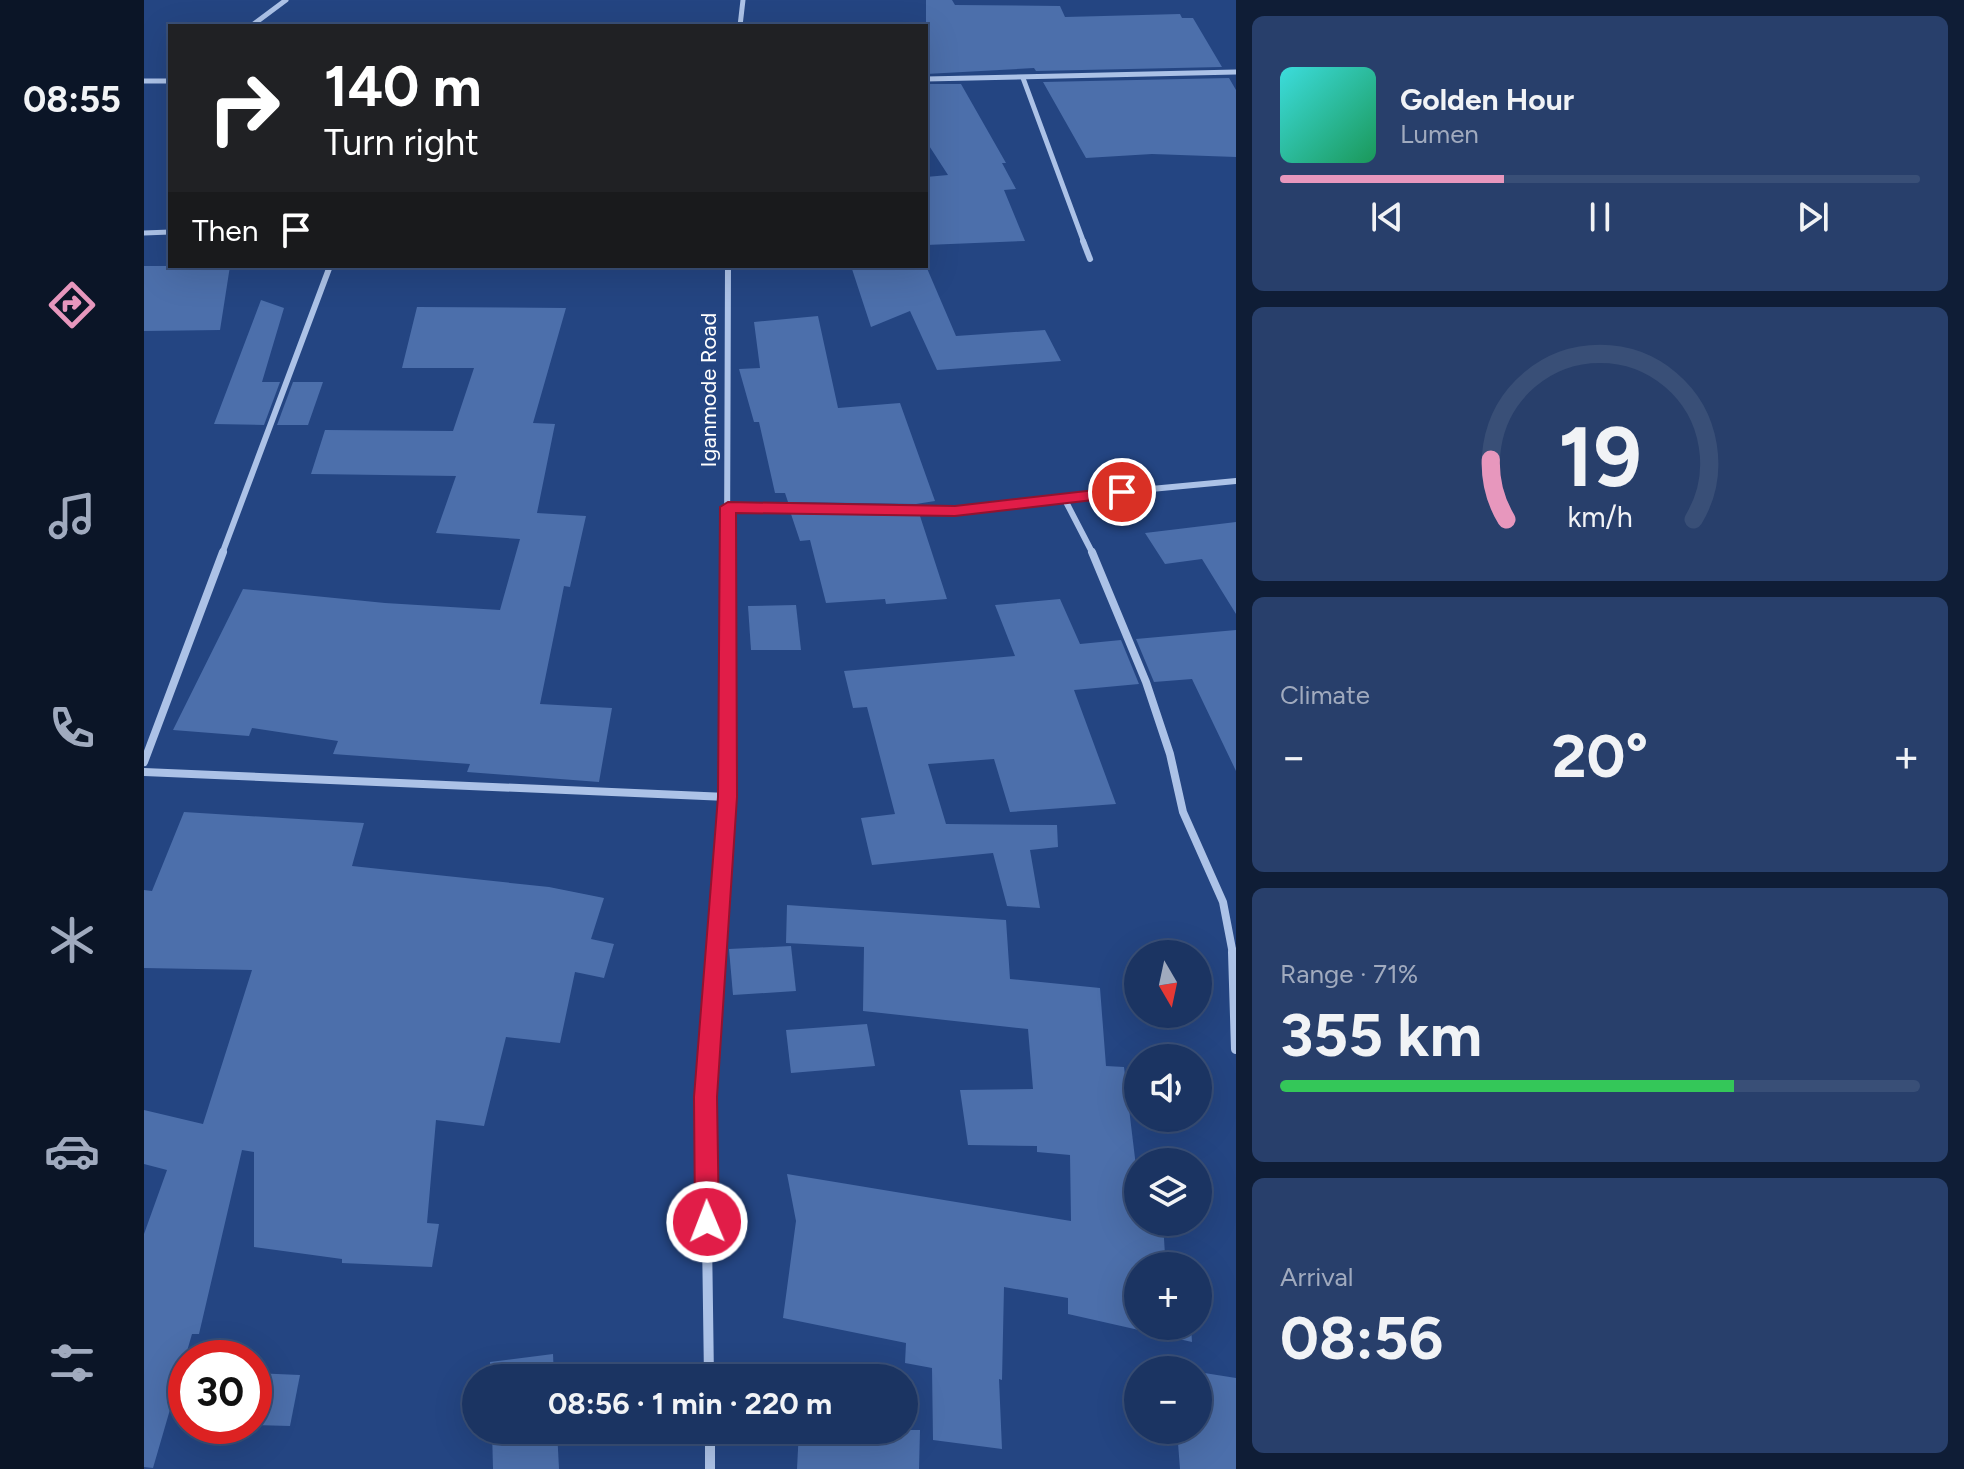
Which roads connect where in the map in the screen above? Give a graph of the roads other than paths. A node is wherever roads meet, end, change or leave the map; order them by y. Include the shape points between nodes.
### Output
1 (286, 0) edge
2 (743, 0) edge
3 (254, 24) edge
4 (740, 24) edge
5 (1236, 72) edge
6 (168, 76) edge
7 (1023, 78) junction
8 (928, 79) edge
9 (144, 81) edge
10 (160, 81) junction
11 (168, 81) edge
12 (168, 232) edge
13 (144, 233) edge
14 (1090, 259) dead end
15 (329, 268) edge
16 (728, 268) edge
17 (1236, 481) edge
18 (1064, 498) junction
19 (728, 507) junction
20 (144, 762) edge
21 (144, 772) edge
22 (727, 797) junction
23 (1236, 1049) edge
24 (709, 1364) edge
25 (710, 1444) edge
26 (710, 1469) edge

1 - 3 street
2 - 4 street
5 - 7 street
6 - 10 street
7 - 8 street
7 - 14 street
9 - 10 street
10 - 11 street
12 - 13 street
15 - 20 street
16 - 19 street, Iganmode Road
17 - 18 street
18 - 19 street via 955,511
18 - 23 street via 1093,550 1133,647 1187,824 1224,902 1232,937
19 - 22 street, Iganmode Road
21 - 22 street
22 - 24 street, Iganmode Road via 705,1097
25 - 26 street

